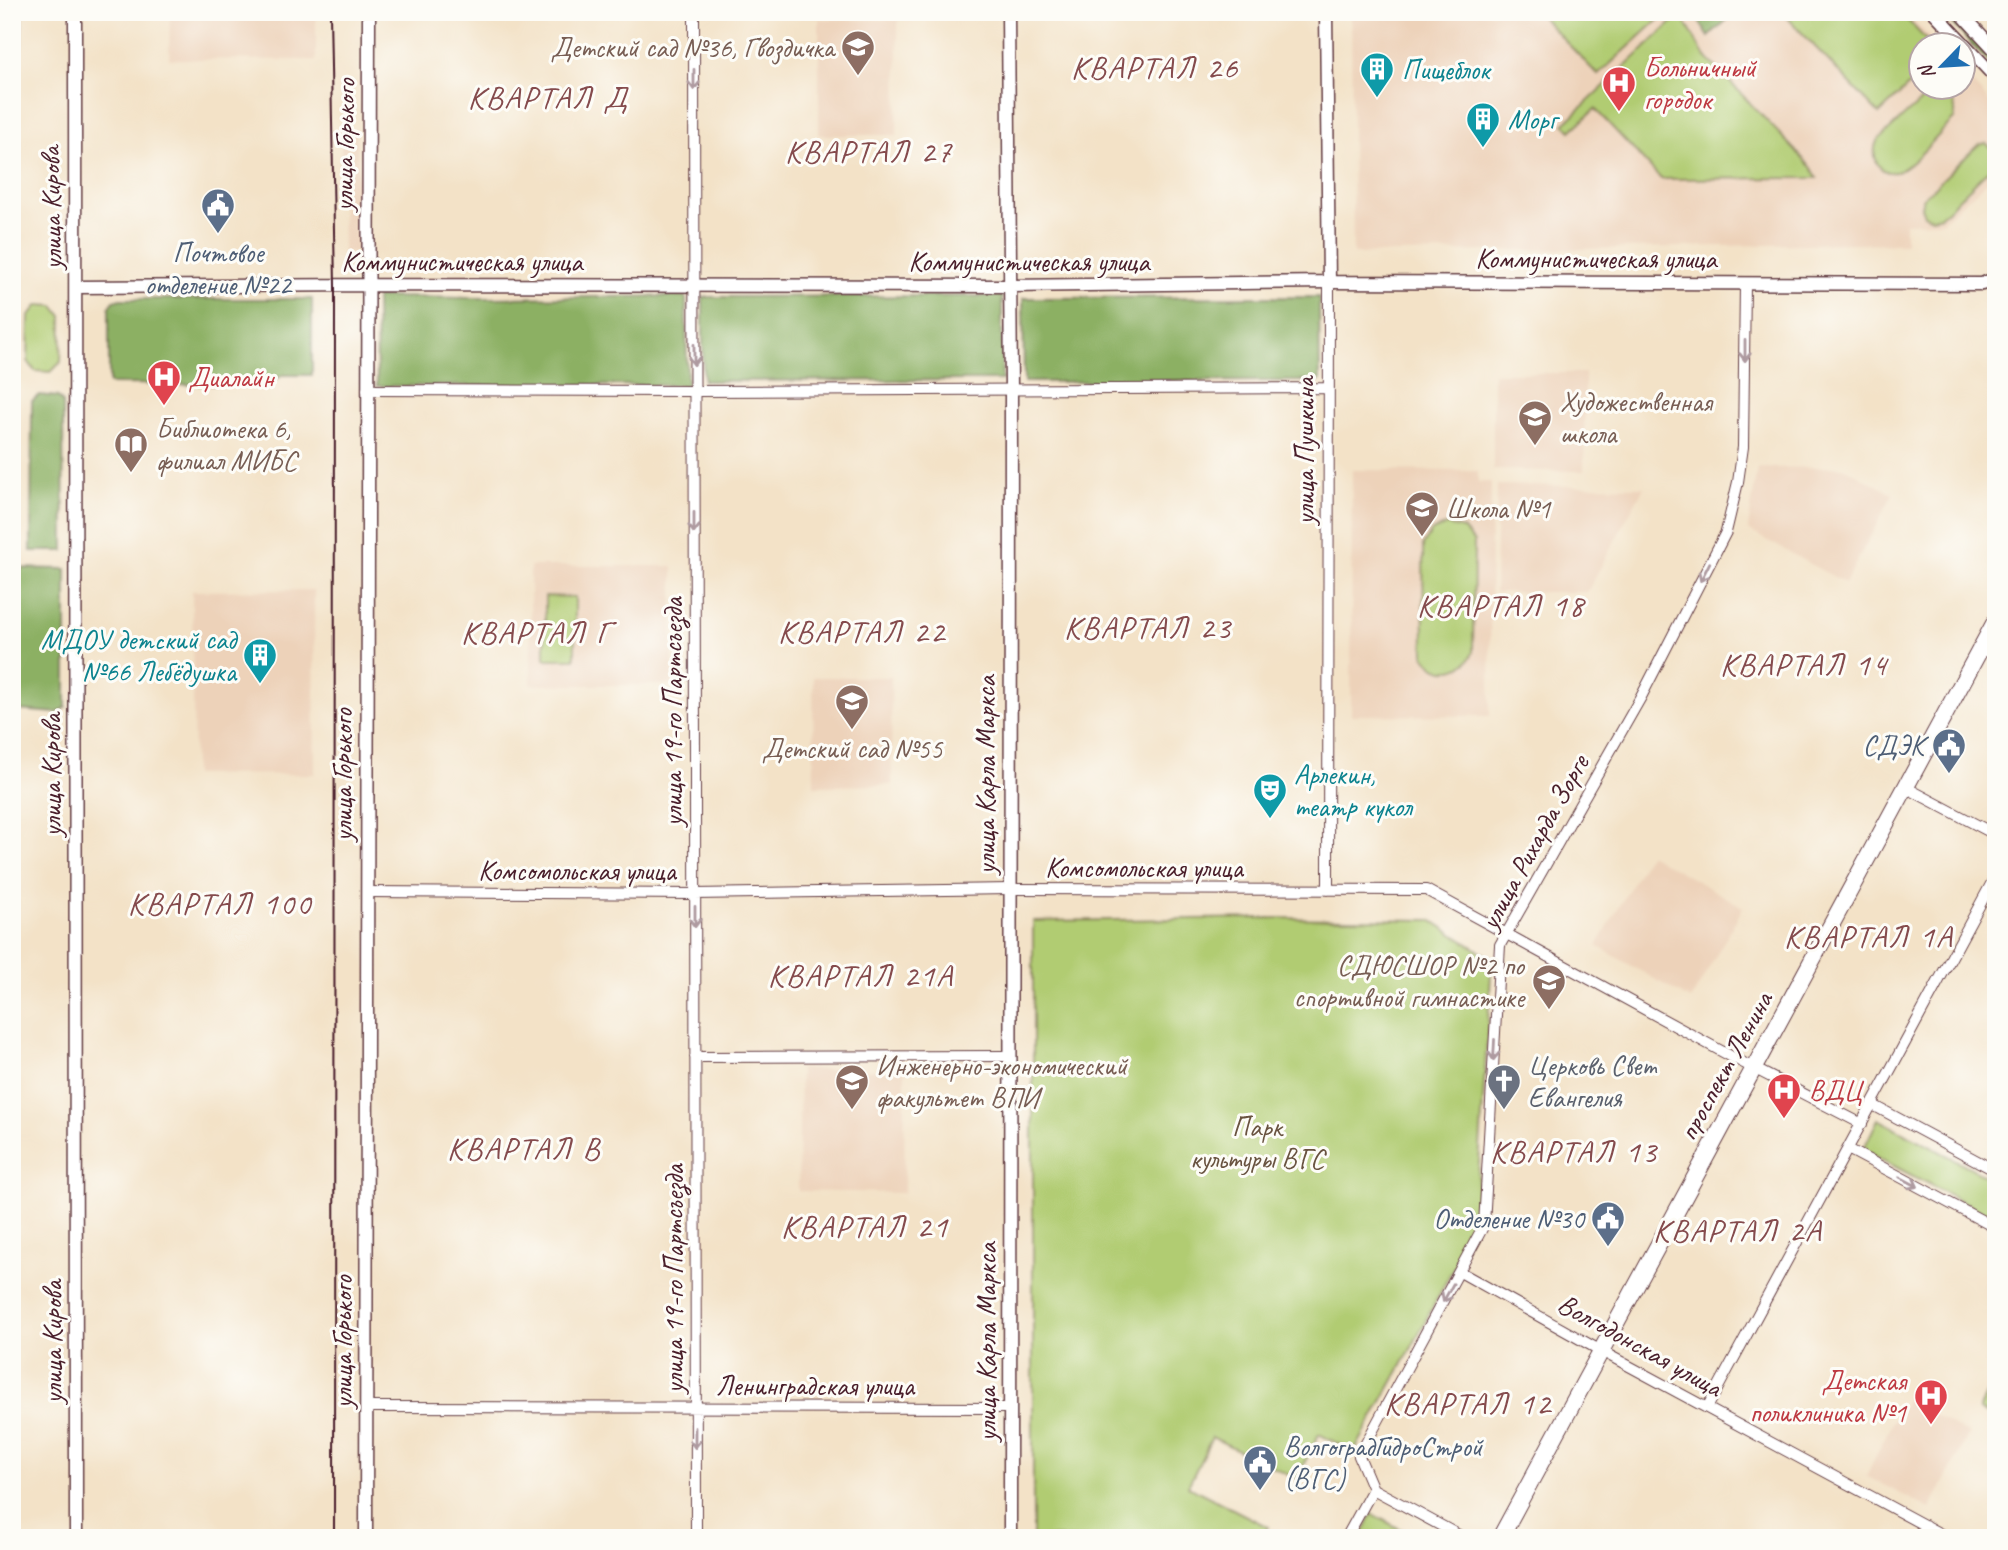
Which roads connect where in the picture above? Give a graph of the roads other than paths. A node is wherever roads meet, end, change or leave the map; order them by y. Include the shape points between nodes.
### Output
1 (75, 12) edge
2 (369, 12) edge
3 (694, 12) edge
4 (1008, 12) edge
5 (1325, 12) edge
6 (1934, 12) edge
7 (1960, 12) edge
8 (1996, 51) edge
9 (1996, 78) edge
10 (1996, 278) edge
11 (1329, 282) junction
12 (1745, 283) junction
13 (1982, 284) junction
14 (367, 285) junction
15 (694, 286) junction
16 (1010, 286) junction
17 (76, 287) junction
18 (1996, 289) edge
19 (1328, 387) junction
20 (367, 390) junction
21 (1011, 390) junction
22 (694, 391) junction
23 (1996, 620) edge
24 (1907, 788) junction
25 (1996, 835) edge
26 (1996, 875) edge
27 (1010, 889) junction
28 (1328, 890) junction
29 (367, 892) junction
30 (695, 894) junction
31 (1504, 934) junction
32 (1010, 1056) junction
33 (695, 1057) junction
34 (1753, 1069) junction
35 (1873, 1105) junction
36 (1862, 1124) junction
37 (1849, 1149) junction
38 (1996, 1171) edge
39 (1996, 1228) edge
40 (1460, 1272) junction
41 (1603, 1352) junction
42 (367, 1406) junction
43 (695, 1407) junction
44 (1010, 1408) junction
45 (1707, 1408) junction
46 (1373, 1489) junction
47 (1925, 1525) junction
48 (76, 1538) edge
49 (366, 1538) edge
50 (696, 1538) edge
51 (1010, 1538) edge
52 (1346, 1538) edge
53 (1464, 1538) edge
54 (1500, 1538) edge
55 (1918, 1538) edge
56 (1948, 1538) edge

1 - 17 street, улица Кирова
2 - 14 street, улица Горького
3 -> 15 street, улица 19-го Партсъезда
4 - 16 street, улица Карла Маркса
5 - 11 street, улица Пушкина
6 - 9 street
7 - 8 street
10 - 13 street, Коммунистическая улица
11 - 12 street, Коммунистическая улица
11 - 16 street, Коммунистическая улица
11 - 19 street, улица Пушкина
12 - 13 street, Коммунистическая улица
12 -> 31 street, улица Рихарда Зорге via 1743,447 1726,532 1598,775
13 - 18 street, Коммунистическая улица
14 - 15 street, Коммунистическая улица
14 - 17 street, Коммунистическая улица
14 - 20 street, улица Горького
15 - 16 street, Коммунистическая улица
15 -> 22 street, улица 19-го Партсъезда
16 - 21 street, улица Карла Маркса
17 - 48 street, улица Кирова
19 - 21 street
19 - 28 street, улица Пушкина
20 - 22 street
20 - 29 street, улица Горького
21 - 22 street
21 - 27 street, улица Карла Маркса
22 -> 30 street, улица 19-го Партсъезда
23 - 24 main road, проспект Ленина
24 - 25 street
24 - 34 main road, проспект Ленина
26 - 35 street
27 - 28 street, Комсомольская улица
27 - 30 street, Комсомольская улица
27 - 32 street, улица Карла Маркса
28 - 31 street, Комсомольская улица via 1426,890
29 - 30 street, Комсомольская улица
29 - 42 street, улица Горького
30 -> 33 street, улица 19-го Партсъезда
31 - 34 street, Комсомольская улица
31 -> 40 street, улица Рихарда Зорге via 1484,1225
32 - 33 street
32 - 44 street, улица Карла Маркса
33 - 43 street, улица 19-го Партсъезда
34 - 36 street, Комсомольская улица
34 - 41 main road, проспект Ленина
35 - 36 street
35 - 38 street
36 - 37 street
37 -> 39 street
37 - 45 street
40 - 41 street, Волгодонская улица
40 -> 46 street, улица Рихарда Зорге via 1359,1456
41 - 45 street, Волгодонская улица
41 - 54 main road, проспект Ленина
42 - 43 street, Ленинградская улица
42 - 49 street, улица Горького
43 - 44 street, Ленинградская улица
43 -> 50 street, улица 19-го Партсъезда
44 - 51 street, улица Карла Маркса
45 - 47 street, Волгодонская улица
46 - 52 street
46 - 53 street
47 - 55 street
47 - 56 street, Волгодонская улица

